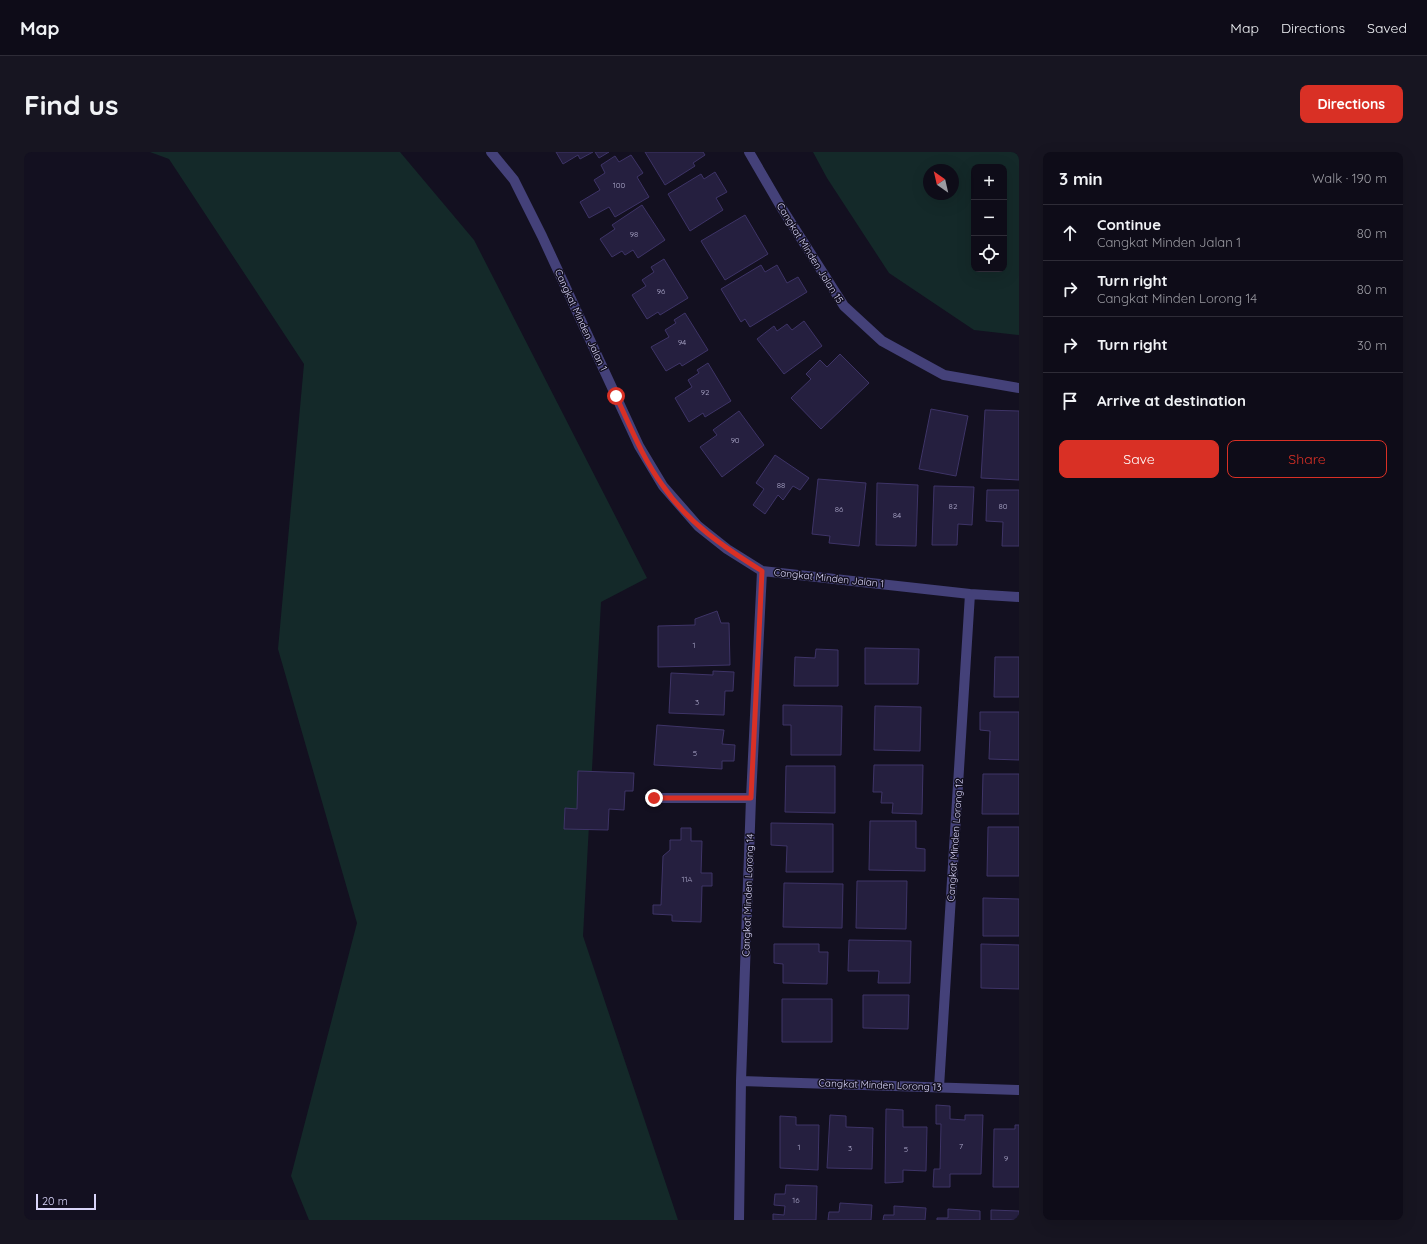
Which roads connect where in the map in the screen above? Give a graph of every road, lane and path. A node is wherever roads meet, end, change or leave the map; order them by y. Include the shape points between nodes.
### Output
1 (490, 152) edge
2 (749, 152) edge
3 (1019, 388) edge
4 (762, 571) junction
5 (970, 594) junction
6 (1019, 597) edge
7 (654, 798) dead end
8 (751, 798) junction
9 (741, 1081) junction
10 (939, 1087) junction
11 (1019, 1090) edge
12 (739, 1220) edge

1 - 4 street, Cangkat Minden Jalan 1 via 514,180 639,446 663,486 698,526 727,549
2 - 3 street, Cangkat Minden Jalan 15 via 844,306 882,341 944,375
4 - 5 street, Cangkat Minden Jalan 1
4 - 8 street, Cangkat Minden Lorong 14
5 - 6 street, Cangkat Minden Jalan 1
5 - 10 street, Cangkat Minden Lorong 12
7 - 8 street
8 - 9 street, Cangkat Minden Lorong 14
9 - 10 street, Cangkat Minden Lorong 13
9 - 12 street, Cangkat Minden Lorong 14
10 - 11 street, Cangkat Minden Lorong 13

